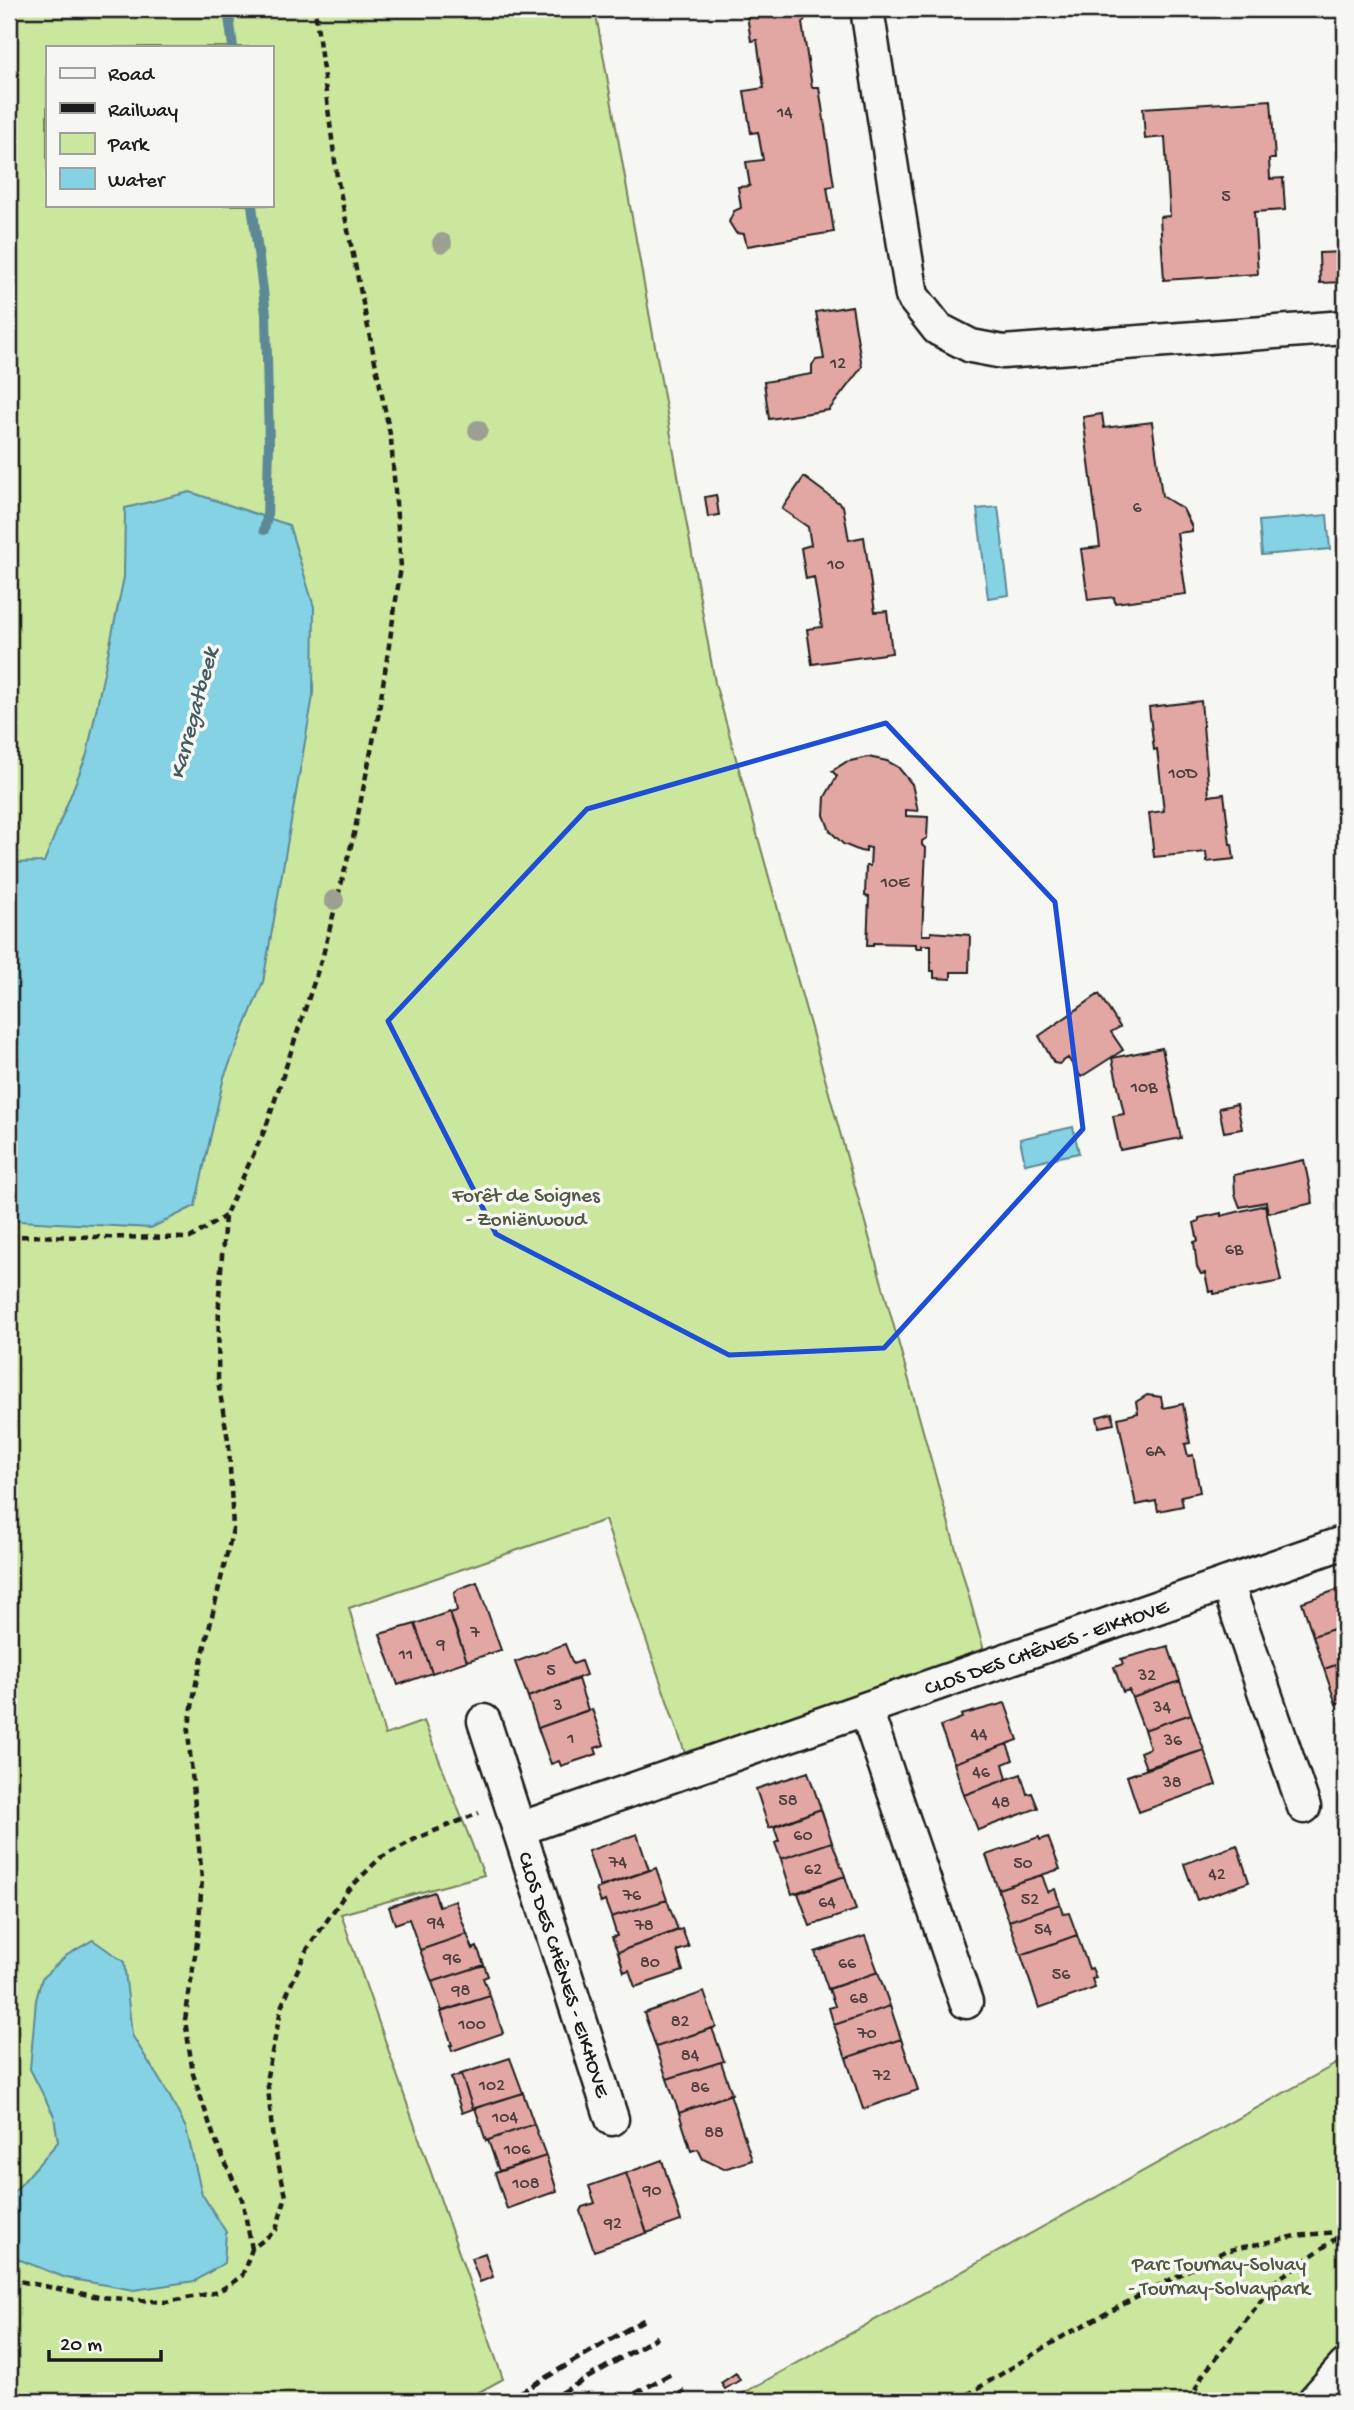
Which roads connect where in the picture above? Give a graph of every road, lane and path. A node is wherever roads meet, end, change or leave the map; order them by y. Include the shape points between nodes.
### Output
1 (316, 9) edge
2 (867, 9) edge
3 (1345, 327) edge
4 (225, 1216) junction
5 (9, 1236) edge
6 (1345, 1542) edge
7 (1227, 1583) junction
8 (866, 1710) junction
9 (484, 1721) dead end
10 (1304, 1807) dead end
11 (515, 1815) junction
12 (966, 2002) dead end
13 (612, 2119) dead end
14 (1345, 2232) edge
15 (252, 2249) junction
16 (9, 2278) edge
17 (1345, 2366) edge
18 (957, 2401) edge
19 (1190, 2401) edge
20 (1314, 2401) edge

1 - 4 path via 337,177 391,439 401,567 378,717 323,955 266,1127
2 - 3 street via 912,296 938,329 971,346 1003,352
4 - 5 path via 190,1238
4 - 15 path via 218,1381 229,1446 233,1529 188,1732 202,1879 185,2020 192,2074 242,2199
6 - 7 street, CLOS DES CHÊNES - EIKHOVE
7 - 8 street, CLOS DES CHÊNES - EIKHOVE
7 - 10 street
8 - 11 street, CLOS DES CHÊNES - EIKHOVE
8 - 12 street
9 - 11 street, CLOS DES CHÊNES - EIKHOVE
11 - 13 street, CLOS DES CHÊNES - EIKHOVE
11 - 15 path via 417,1838 380,1858 348,1890 306,1951 282,2006 267,2076 273,2142 286,2196 276,2230
14 - 18 path via 1296,2236 1224,2251 1067,2334
14 - 19 path via 1277,2280 1202,2376
15 - 16 path via 242,2276 218,2292 166,2302 99,2297
17 - 20 street

